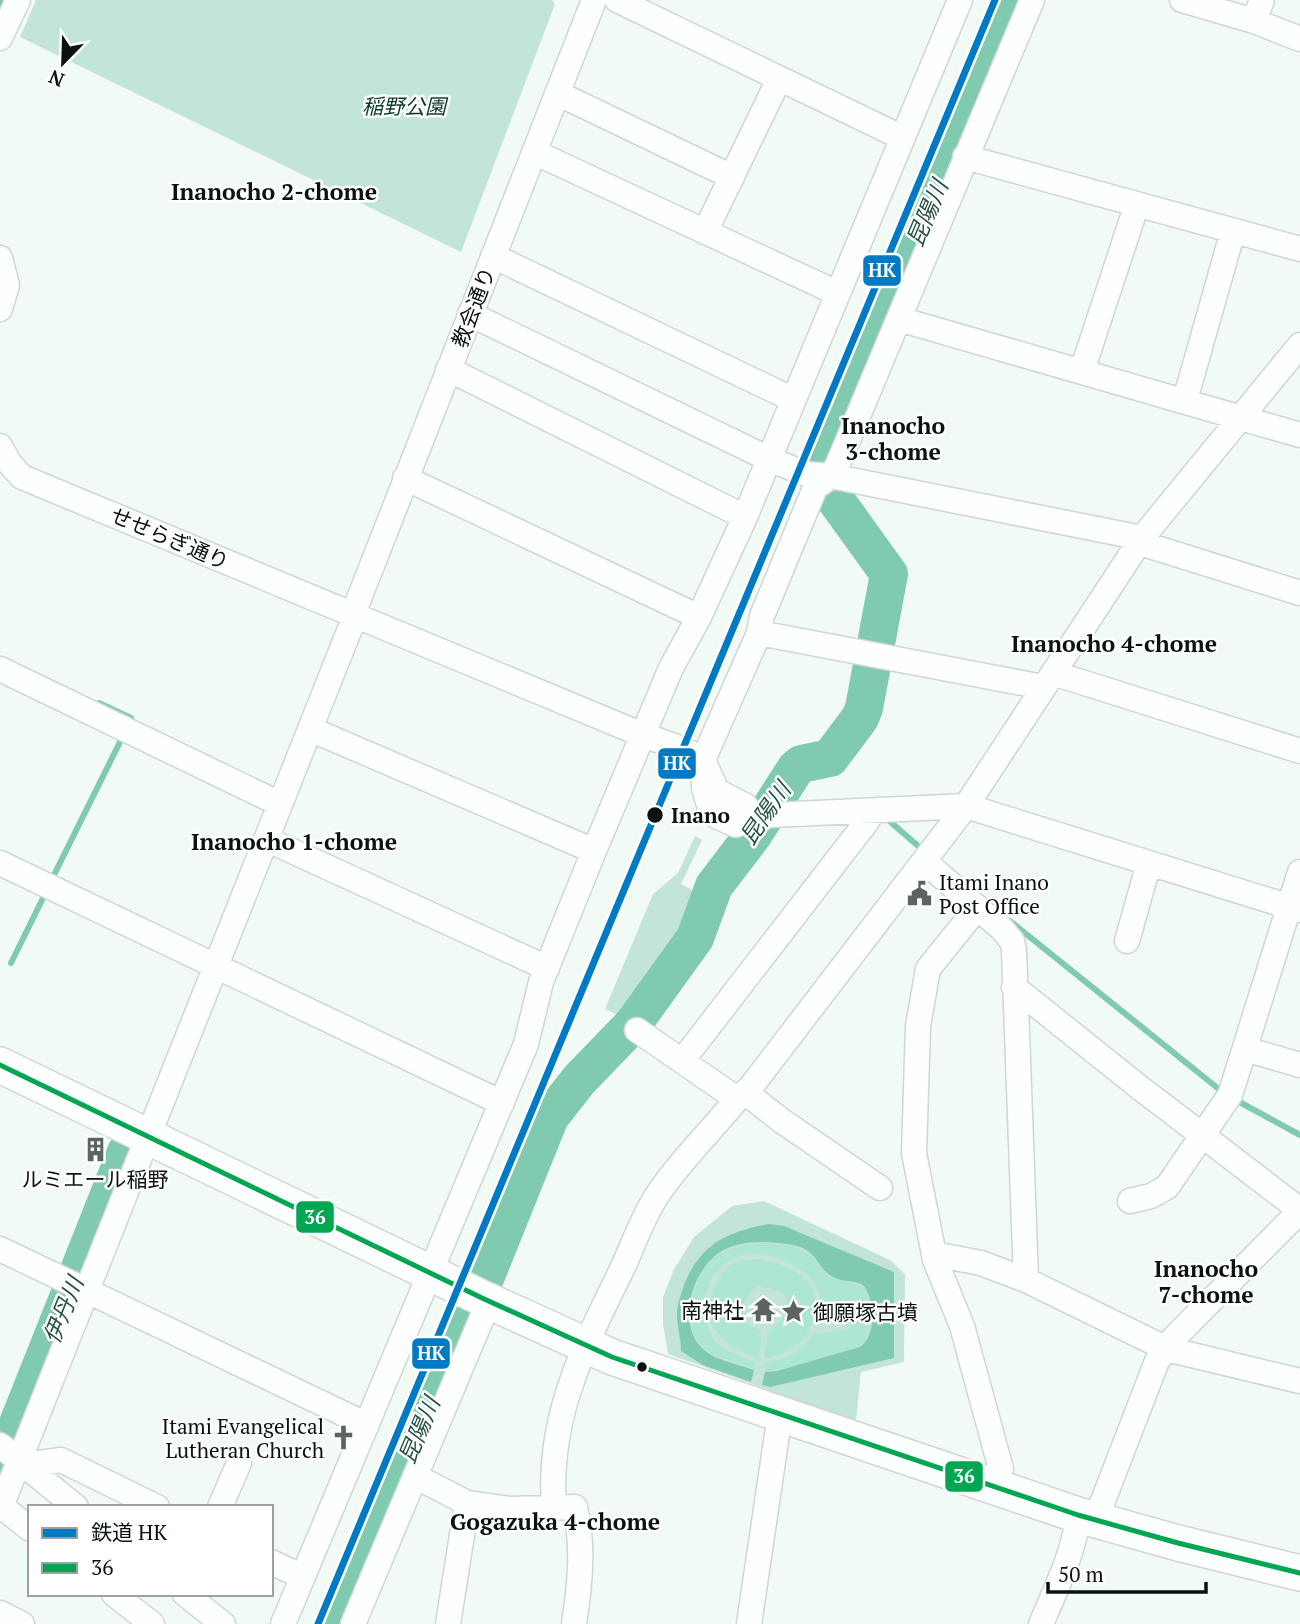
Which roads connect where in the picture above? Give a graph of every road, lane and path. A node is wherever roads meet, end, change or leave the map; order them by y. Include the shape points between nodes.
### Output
1 (18, 0) edge
2 (594, 0) edge
3 (617, 0) edge
4 (960, 0) edge
5 (1032, 0) edge
6 (1183, 0) edge
7 (1258, 11) edge
8 (0, 38) edge
9 (1300, 39) edge
10 (779, 79) junction
11 (557, 93) junction
12 (903, 138) junction
13 (534, 152) junction
14 (965, 157) junction
15 (732, 177) junction
16 (1137, 204) junction
17 (1233, 231) junction
18 (705, 232) junction
19 (1300, 249) edge
20 (493, 256) junction
21 (0, 258) edge
22 (837, 293) junction
23 (0, 309) edge
24 (470, 314) junction
25 (899, 319) junction
26 (1300, 345) edge
27 (448, 369) junction
28 (1082, 371) junction
29 (792, 399) junction
30 (1185, 400) junction
31 (1241, 416) junction
32 (1300, 435) edge
33 (769, 459) junction
34 (3, 461) edge
35 (405, 478) junction
36 (817, 479) junction
37 (744, 517) junction
38 (1142, 538) junction
39 (1300, 593) edge
40 (353, 614) junction
41 (699, 617) junction
42 (759, 633) junction
43 (0, 670) edge
44 (1048, 680) junction
45 (310, 729) junction
46 (643, 735) junction
47 (1300, 751) edge
48 (703, 760) junction
49 (280, 804) junction
50 (966, 806) junction
51 (868, 811) junction
52 (266, 839) junction
53 (594, 851) junction
54 (924, 861) junction
55 (0, 863) edge
56 (1149, 863) junction
57 (1300, 872) edge
58 (978, 908) junction
59 (1295, 908) edge
60 (1127, 941) dead end
61 (214, 967) junction
62 (547, 968) junction
63 (1014, 987) junction
64 (637, 1030) dead end
65 (1245, 1049) junction
66 (682, 1061) junction
67 (0, 1065) edge
68 (1300, 1065) edge
69 (741, 1096) junction
70 (502, 1102) junction
71 (1204, 1135) junction
72 (147, 1136) junction
73 (880, 1188) dead end
74 (1130, 1201) dead end
75 (1300, 1211) edge
76 (0, 1250) edge
77 (934, 1254) junction
78 (432, 1273) junction
79 (1026, 1280) junction
80 (78, 1285) junction
81 (481, 1297) junction
82 (585, 1346) junction
83 (1167, 1349) junction
84 (1300, 1381) edge
85 (780, 1414) junction
86 (367, 1425) junction
87 (12, 1454) edge
88 (239, 1463) dead end
89 (415, 1476) junction
90 (995, 1487) junction
91 (467, 1503) junction
92 (74, 1505) edge
93 (153, 1505) edge
94 (221, 1505) edge
95 (554, 1506) junction
96 (0, 1507) edge
97 (1087, 1517) junction
98 (28, 1527) edge
99 (273, 1563) edge
100 (1300, 1573) edge
101 (303, 1577) junction
102 (117, 1596) edge
103 (188, 1596) edge
104 (0, 1613) edge
105 (22, 1624) edge
106 (152, 1624) edge
107 (223, 1624) edge
108 (283, 1624) edge
109 (353, 1624) edge
110 (448, 1624) edge
111 (574, 1624) edge
112 (749, 1624) edge
113 (1041, 1624) edge

1 - 8 street
2 - 11 street, 教会通り
3 - 10 street
4 - 12 street
5 - 14 street
6 - 7 street
7 - 9 street
10 - 12 street
10 - 15 street
11 - 13 street, 教会通り
11 - 15 street
12 - 22 street
13 - 18 street
13 - 20 street, 教会通り
14 - 16 street
14 - 25 street
15 - 18 street
16 - 17 street
16 - 28 street
17 - 19 street
17 - 30 street
18 - 22 street
20 - 24 street, 教会通り
20 - 29 street
21 - 23 street via 7,285
22 - 29 street
24 - 27 street, 教会通り
24 - 33 street
25 - 28 street
25 - 36 street via 838,464
26 - 31 street
27 - 35 street, 教会通り
27 - 37 street
28 - 30 street
29 - 33 street
30 - 31 street
31 - 32 street
31 - 38 street
33 - 36 street
33 - 37 street
34 - 40 street, せせらぎ通り via 22,477
35 - 40 street, 教会通り
35 - 41 street
36 - 38 street
36 - 42 street
37 - 41 street
38 - 39 street via 1147,545
38 - 44 street
40 - 45 street, 教会通り
40 - 46 street, せせらぎ通り
41 - 46 street
42 - 44 street
42 - 48 street
43 - 49 street
44 - 47 street
44 - 50 street
45 - 49 street, 教会通り
45 - 53 street
46 - 48 street, せせらぎ通り
46 - 53 street
48 - 51 street via 717,791 762,815
49 - 52 street, 教会通り
50 - 51 street
50 - 54 street
50 - 56 street
51 - 66 street via 868,820
52 - 61 street, 教会通り
52 - 62 street
53 - 62 street
54 - 58 street
54 - 69 street
55 - 61 street
56 - 59 street
56 - 60 street
57 - 59 street
58 - 63 street via 1012,941
58 - 77 street via 928,968 918,1026 914,1153
59 - 65 street
61 - 70 street
61 - 72 street, 教会通り
62 - 70 street via 527,1044
63 - 71 street
63 - 79 street
64 - 66 street
65 - 68 street
65 - 71 street via 1230,1094
66 - 69 street
67 - 72 main road
69 - 73 street
69 - 82 street via 657,1195
70 - 78 street
71 - 74 street via 1167,1187
71 - 75 street
72 - 78 main road
72 - 80 street, 教会通り
75 - 83 street
76 - 80 street
77 - 79 street via 981,1263
77 - 90 street via 962,1326 1001,1469
78 - 81 main road
78 - 86 street
79 - 83 street
80 - 86 street
80 - 87 street, 教会通り
81 - 82 main road
81 - 89 street
82 - 85 main road
82 - 95 street via 563,1404 554,1455
83 - 84 street
83 - 97 street via 1157,1361
85 - 90 main road
85 - 112 street
86 - 101 street
87 - 92 street
87 - 93 street via 61,1460
87 - 96 street, 教会通り
88 - 94 street
89 - 91 street
89 - 109 street
90 - 97 main road
91 - 95 street via 510,1509
91 - 110 street
95 - 111 street via 575,1507 579,1527 581,1568
96 - 98 street
97 - 100 main road
97 - 113 street via 1076,1533
99 - 101 street
101 - 108 street
102 - 106 street
103 - 107 street
104 - 105 street

